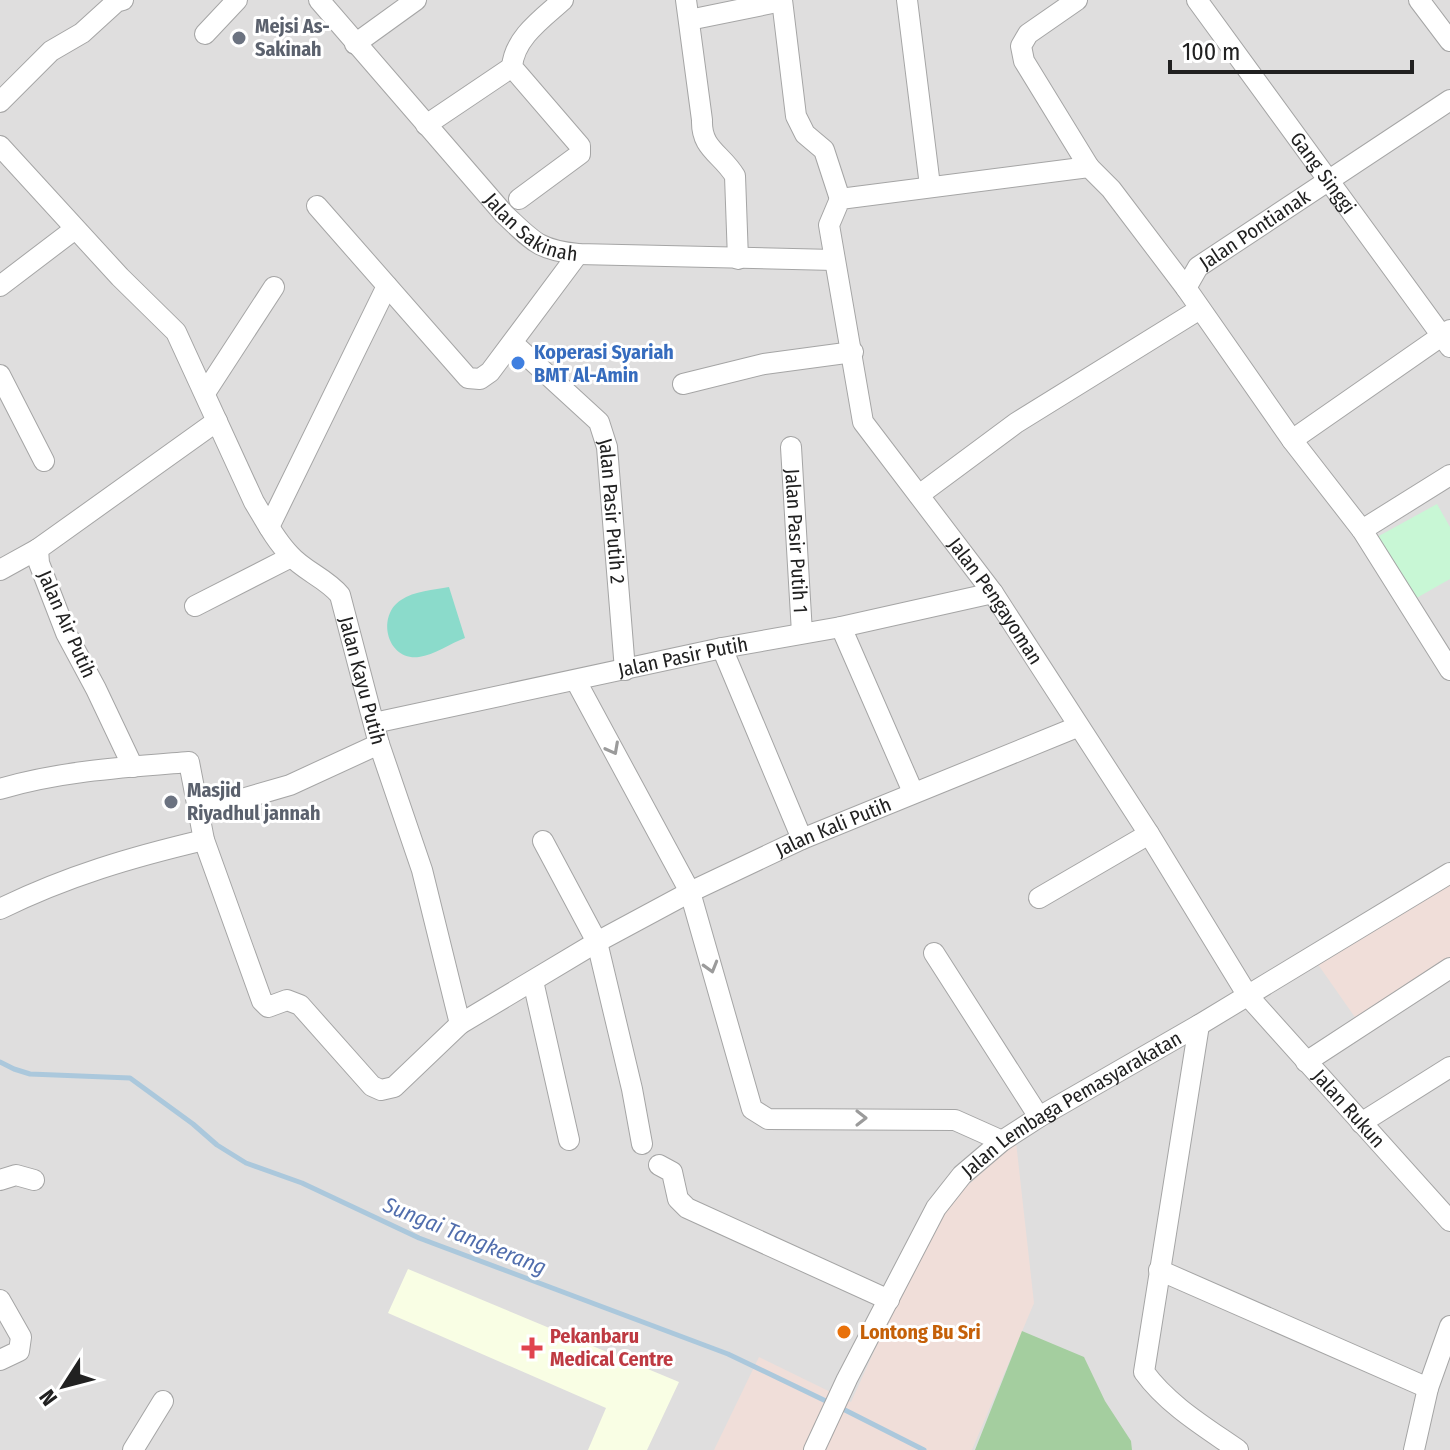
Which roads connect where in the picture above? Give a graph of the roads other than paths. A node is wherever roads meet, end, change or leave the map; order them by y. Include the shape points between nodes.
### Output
1 (123, 0) edge
2 (137, 0) edge
3 (237, 0) edge
4 (319, 0) edge
5 (416, 0) edge
6 (563, 0) edge
7 (907, 0) edge
8 (1077, 0) edge
9 (1197, 0) edge
10 (1419, 0) edge
11 (782, 1) edge
12 (687, 10) edge
13 (205, 34) dead end
14 (1450, 41) edge
15 (355, 44) junction
16 (512, 67) junction
17 (1450, 100) edge
18 (0, 102) edge
19 (426, 125) junction
20 (0, 146) edge
21 (1089, 167) junction
22 (1327, 182) junction
23 (930, 186) junction
24 (519, 199) dead end
25 (840, 199) junction
26 (317, 206) dead end
27 (75, 229) junction
28 (578, 254) junction
29 (738, 259) junction
30 (834, 260) junction
31 (0, 286) edge
32 (387, 286) junction
33 (274, 287) dead end
34 (1186, 288) junction
35 (1200, 309) junction
36 (1447, 338) edge
37 (514, 344) junction
38 (853, 352) junction
39 (0, 375) edge
40 (683, 384) dead end
41 (205, 393) junction
42 (217, 421) junction
43 (1292, 440) junction
44 (791, 447) dead end
45 (44, 461) dead end
46 (1450, 475) edge
47 (919, 495) junction
48 (269, 527) junction
49 (1362, 530) junction
50 (38, 549) junction
51 (291, 557) junction
52 (0, 570) edge
53 (993, 593) junction
54 (195, 606) dead end
55 (841, 627) junction
56 (802, 633) junction
57 (722, 648) junction
58 (625, 670) junction
59 (1450, 670) edge
60 (576, 681) junction
61 (374, 723) junction
62 (1077, 727) junction
63 (379, 744) junction
64 (133, 767) junction
65 (0, 789) edge
66 (913, 792) junction
67 (197, 812) junction
68 (1149, 834) junction
69 (802, 839) junction
70 (204, 840) junction
71 (543, 841) dead end
72 (1450, 873) edge
73 (690, 892) junction
74 (1039, 898) dead end
75 (0, 909) edge
76 (597, 942) junction
77 (934, 953) dead end
78 (1450, 968) edge
79 (533, 981) junction
80 (1248, 996) junction
81 (460, 1024) junction
82 (1199, 1025) junction
83 (1306, 1062) junction
84 (1450, 1067) edge
85 (1039, 1117) junction
86 (1361, 1123) junction
87 (569, 1140) dead end
88 (1002, 1141) junction
89 (642, 1144) dead end
90 (659, 1165) dead end
91 (0, 1180) edge
92 (34, 1180) dead end
93 (1443, 1201) edge
94 (1450, 1221) edge
95 (1159, 1270) junction
96 (0, 1300) edge
97 (889, 1300) junction
98 (1450, 1326) edge
99 (0, 1360) edge
100 (1428, 1388) junction
101 (163, 1401) dead end
102 (133, 1450) edge
103 (814, 1450) edge
104 (1238, 1450) edge
105 (1414, 1450) edge

1 - 2 street
1 - 18 street via 51,51
3 - 13 street
4 - 15 street, Jalan Sakinah
5 - 15 street
6 - 16 street via 520,43
7 - 23 street
8 - 21 street via 1028,34 1021,46 1024,61
9 - 22 street, Gang Singgi
10 - 14 street
11 - 12 street
11 - 25 street via 796,116 805,134 824,150
12 - 29 street via 701,135 735,176
15 - 19 street, Jalan Sakinah
16 - 19 street
16 - 24 street via 580,146 580,154
17 - 22 street, Jalan Pontianak
19 - 28 street, Jalan Sakinah via 537,245
20 - 27 street, Jalan Kayu Putih
21 - 23 street
21 - 34 street
22 - 34 street, Jalan Pontianak via 1198,267
22 - 36 street, Gang Singgi
23 - 25 street
25 - 30 street, Jalan Pengayoman via 829,225
26 - 32 street
27 - 31 street
27 - 41 street, Jalan Kayu Putih via 176,332
28 - 29 street, Jalan Sakinah
28 - 37 street
29 - 30 street, Jalan Sakinah
30 - 38 street, Jalan Pengayoman
32 - 37 street via 468,378 480,379 490,372
32 - 48 street
33 - 41 street
34 - 35 street
35 - 43 street
35 - 47 street via 1016,423
36 - 43 street
37 - 58 street, Jalan Pasir Putih 2 via 599,422 607,447
38 - 40 street via 764,364
38 - 47 street, Jalan Pengayoman via 863,422
39 - 45 street
41 - 42 street, Jalan Kayu Putih
42 - 48 street, Jalan Kayu Putih
42 - 50 street, Jalan Air Putih
43 - 49 street
44 - 56 street, Jalan Pasir Putih 1
46 - 49 street
47 - 53 street, Jalan Pengayoman
48 - 51 street, Jalan Kayu Putih
49 - 59 street
50 - 52 street
50 - 64 street, Jalan Air Putih via 66,633
51 - 54 street
51 - 61 street, Jalan Kayu Putih via 340,595
53 - 55 street, Jalan Pasir Putih
53 - 62 street, Jalan Pengayoman
55 - 56 street, Jalan Pasir Putih
55 - 66 street
56 - 57 street, Jalan Pasir Putih
57 - 58 street, Jalan Pasir Putih
57 - 69 street
58 - 60 street, Jalan Pasir Putih
60 - 61 street, Jalan Pasir Putih
60 -> 73 street
61 - 63 street, Jalan Kayu Putih
62 - 66 street, Jalan Kali Putih
62 - 68 street, Jalan Pengayoman
63 - 67 street via 290,785
63 - 81 street, Jalan Kayu Putih via 422,870
64 - 65 street
64 - 67 street via 189,762
66 - 69 street, Jalan Kali Putih
67 - 70 street
68 - 74 street
68 - 80 street, Jalan Pengayoman
69 - 73 street, Jalan Kali Putih
70 - 75 street via 124,859
70 - 81 street via 262,1001 268,1007 287,1000 300,1005 372,1086 394,1087
71 - 76 street
72 - 80 street, Jalan Lembaga Pemasyarakatan
73 - 76 street, Jalan Kali Putih
73 -> 88 street via 752,1109 768,1119 955,1120
76 - 79 street
76 - 89 street
77 - 85 street
78 - 83 street
79 - 81 street
79 - 87 street
80 - 82 street, Jalan Lembaga Pemasyarakatan
80 - 83 street, Jalan Rukun
82 - 85 street, Jalan Lembaga Pemasyarakatan
82 - 95 street
83 - 86 street, Jalan Rukun
84 - 86 street
85 - 88 street, Jalan Lembaga Pemasyarakatan
86 - 93 street, Jalan Rukun
88 - 97 street, Jalan Lembaga Pemasyarakatan via 962,1175 936,1208
90 - 97 street via 672,1172 678,1199 687,1208
91 - 92 street via 16,1175
93 - 94 street, Jalan Rukun
95 - 100 street
95 - 104 street via 1144,1372 1192,1418
96 - 99 street via 22,1343 19,1351
97 - 103 street, Jalan Lembaga Pemasyarakatan
98 - 100 street
100 - 105 street
101 - 102 street

